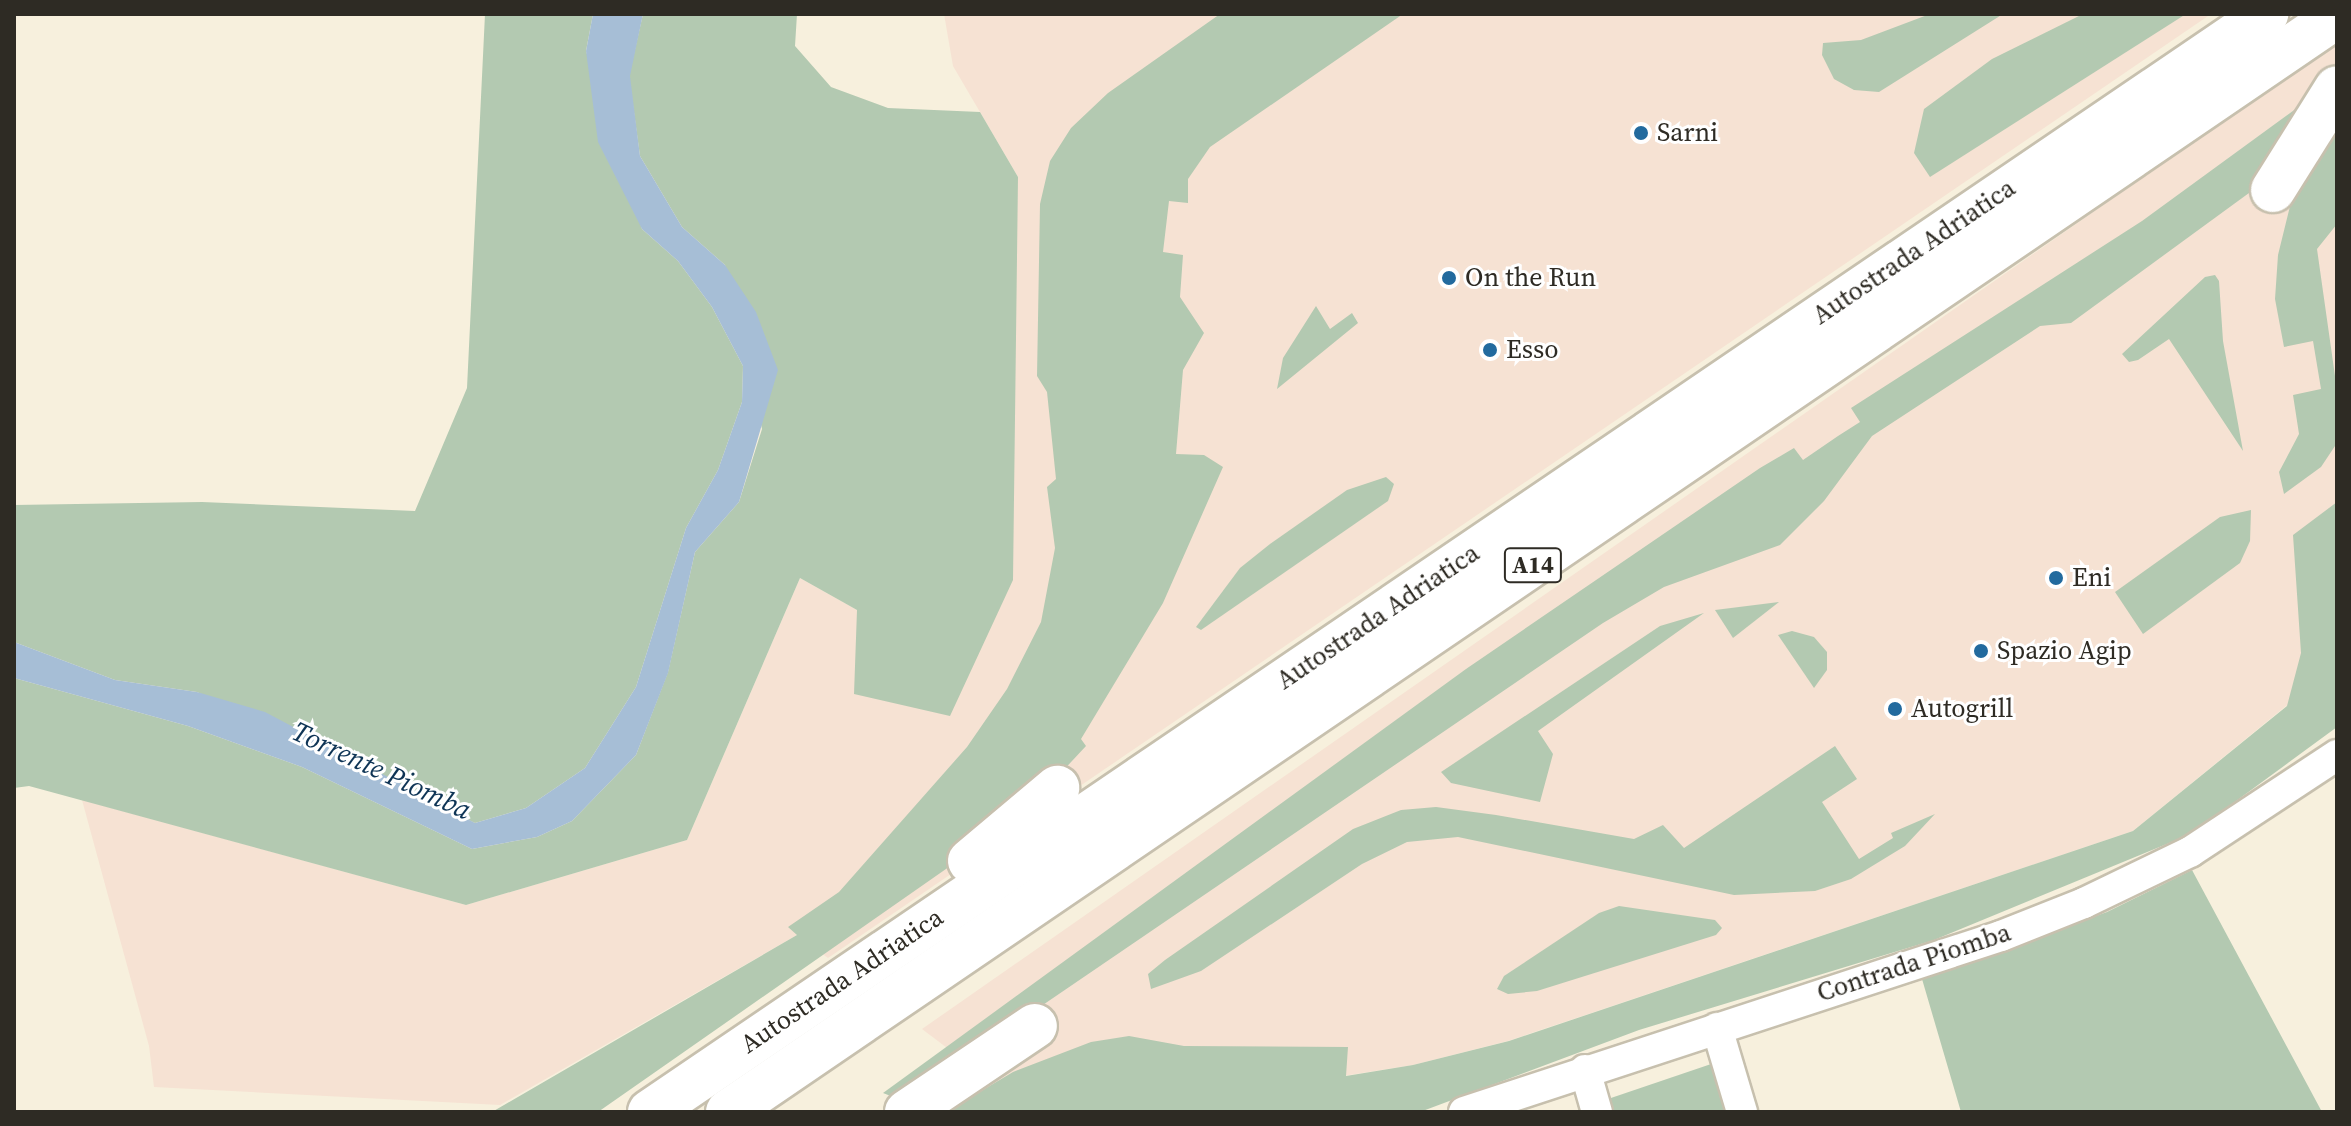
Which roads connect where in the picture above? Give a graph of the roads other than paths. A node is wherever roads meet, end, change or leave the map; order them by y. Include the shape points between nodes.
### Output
1 (2266, 14) edge
2 (2337, 16) edge
3 (2337, 88) edge
4 (2273, 190) dead end
5 (2337, 755) edge
6 (1057, 788) dead end
7 (1035, 1026) dead end
8 (1717, 1028) junction
9 (1585, 1070) junction
10 (661, 1104) edge
11 (728, 1112) edge
12 (907, 1112) edge
13 (1464, 1112) edge
14 (1597, 1112) edge
15 (1742, 1112) edge

1 - 10 highway, Autostrada Adriatica / A14
2 - 11 highway, Autostrada Adriatica / A14
3 - 4 highway
5 - 8 street, Contrada Piomba via 2190,852 2084,903 2001,936
6 - 10 highway via 995,844 699,1049
7 - 12 highway
8 - 9 street, Contrada Piomba
8 - 15 street
9 - 13 street, Contrada Piomba
9 - 14 street

